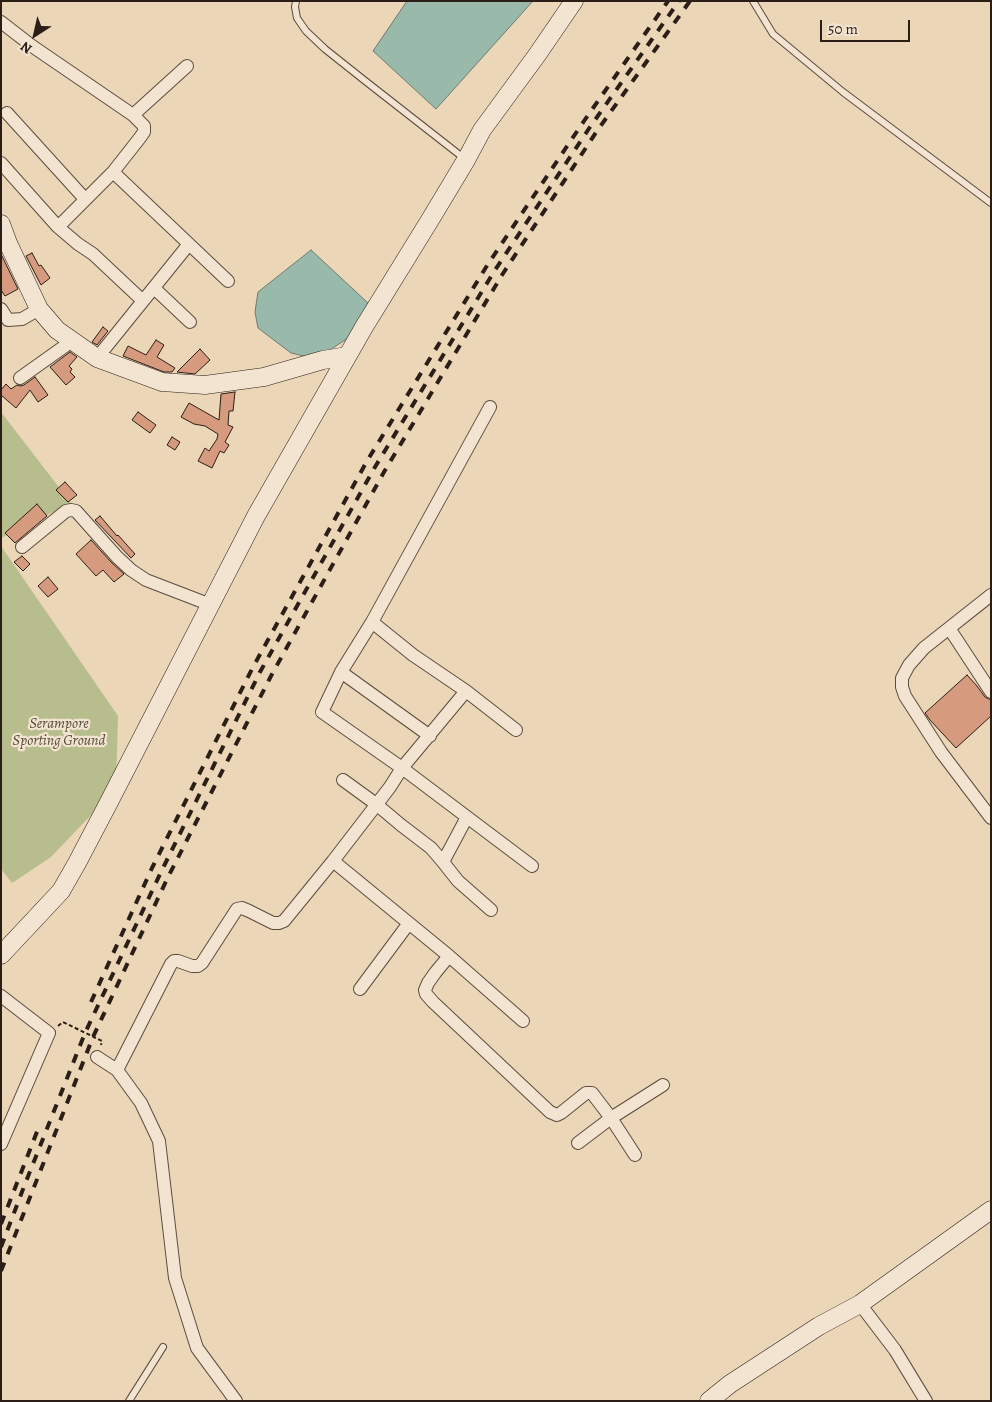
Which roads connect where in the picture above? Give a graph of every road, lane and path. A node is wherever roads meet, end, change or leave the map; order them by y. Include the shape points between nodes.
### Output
1 (296, 1) edge
2 (574, 1) edge
3 (753, 1) edge
4 (1, 22) edge
5 (187, 66) dead end
6 (7, 112) dead end
7 (133, 115) junction
8 (466, 160) junction
9 (1, 163) edge
10 (113, 172) junction
11 (85, 199) junction
12 (991, 204) edge
13 (1, 224) edge
14 (58, 227) junction
15 (188, 244) junction
16 (228, 281) dead end
17 (154, 288) junction
18 (143, 301) junction
19 (1, 309) edge
20 (39, 310) junction
21 (190, 322) dead end
22 (5, 324) edge
23 (72, 340) junction
24 (347, 356) junction
25 (97, 358) junction
26 (20, 378) dead end
27 (490, 408) dead end
28 (22, 547) dead end
29 (991, 594) edge
30 (211, 605) junction
31 (372, 622) junction
32 (949, 628) junction
33 (341, 672) junction
34 (466, 691) junction
35 (991, 692) edge
36 (516, 730) dead end
37 (430, 736) junction
38 (402, 768) junction
39 (343, 780) dead end
40 (376, 804) junction
41 (467, 817) junction
42 (991, 818) edge
43 (333, 861) junction
44 (443, 862) junction
45 (532, 866) dead end
46 (491, 910) dead end
47 (409, 923) junction
48 (1, 955) edge
49 (449, 956) junction
50 (360, 990) dead end
51 (1, 996) edge
52 (523, 1021) dead end
53 (49, 1033) junction
54 (97, 1057) joint
55 (117, 1070) junction
56 (664, 1084) dead end
57 (611, 1118) junction
58 (578, 1143) dead end
59 (1, 1144) edge
60 (635, 1155) dead end
61 (991, 1210) edge
62 (860, 1304) junction
63 (163, 1347) dead end
64 (128, 1401) edge
65 (236, 1401) edge
66 (709, 1401) edge
67 (926, 1401) edge

1 - 8 lane via 297,18 325,49
2 - 8 street via 482,130
3 - 12 lane via 773,34 843,92
4 - 7 street
5 - 7 street
6 - 11 street
7 - 10 street via 144,126 144,132
8 - 24 street
9 - 14 street
10 - 11 street
10 - 15 street
11 - 14 street
13 - 20 street
14 - 18 street via 93,254
15 - 16 street
15 - 17 street
17 - 18 street
17 - 21 street
18 - 25 street
19 - 22 street
20 - 22 street
20 - 23 street via 57,330
23 - 25 street
23 - 26 street
24 - 25 street via 264,377 205,385 162,382
24 - 30 street via 256,516
27 - 31 street
28 - 30 street via 66,511 76,511 131,570 146,580
29 - 32 street
30 - 48 street via 61,890
31 - 33 street
31 - 34 street
32 - 35 street
32 - 42 street via 909,665 902,678 902,687 941,752
33 - 37 street
33 - 38 street via 322,712
34 - 36 street
34 - 37 street
37 - 38 street
38 - 40 street
38 - 41 street
39 - 40 street
40 - 43 street
40 - 44 street
41 - 44 street
41 - 45 street
43 - 47 street
43 - 55 street via 284,921 273,924 242,908 237,909 202,963 192,966 174,961
44 - 46 street via 458,881
47 - 49 street
47 - 50 street
49 - 52 street
49 - 57 street via 425,990 433,1002 550,1112 558,1115 590,1092
51 - 53 street
53 - 54 path via 63,1022 102,1041
53 - 59 street
54 - 55 street
55 - 65 street via 141,1103 159,1141 175,1278 197,1348
56 - 57 street
57 - 58 street
57 - 60 street
61 - 62 street
62 - 66 street via 813,1330
62 - 67 street via 895,1350
63 - 64 lane

